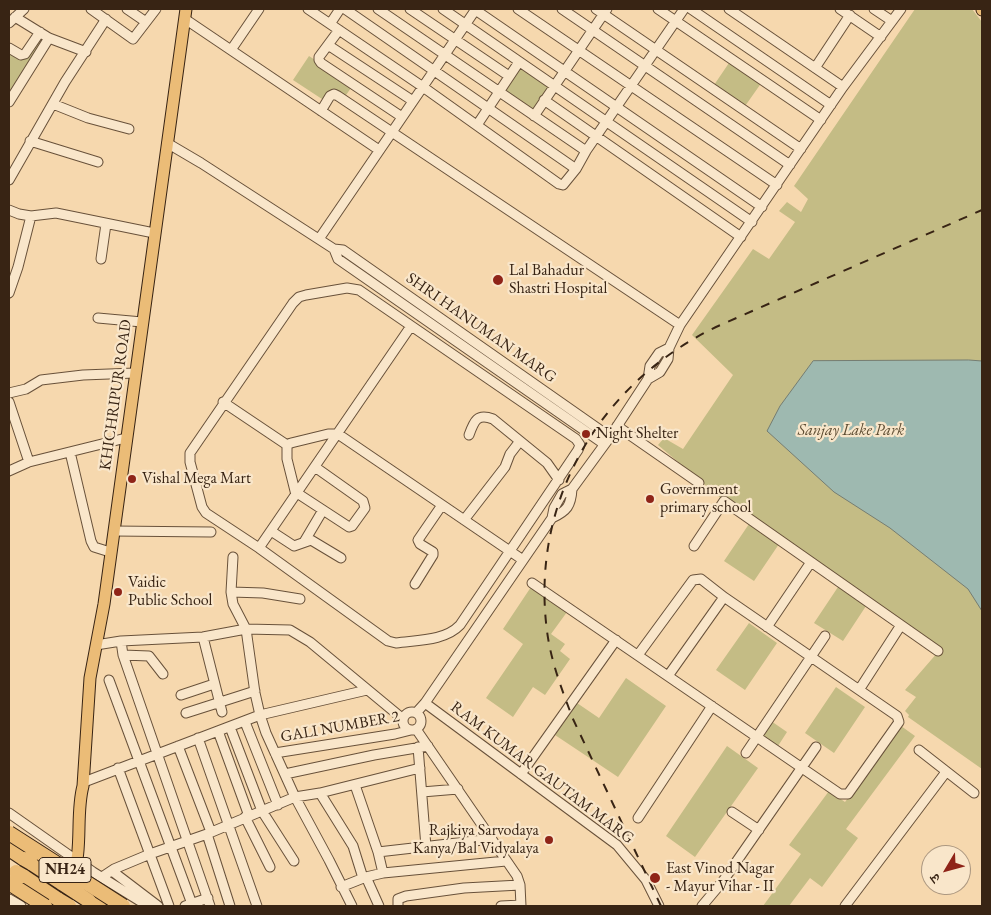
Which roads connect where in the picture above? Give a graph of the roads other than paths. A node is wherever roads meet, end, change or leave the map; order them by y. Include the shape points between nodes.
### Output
1 (24, 9) edge
2 (92, 9) edge
3 (127, 9) edge
4 (155, 9) edge
5 (259, 9) edge
6 (308, 9) edge
7 (340, 9) edge
8 (345, 9) edge
9 (410, 9) edge
10 (443, 9) edge
11 (475, 9) edge
12 (518, 9) edge
13 (562, 9) edge
14 (658, 9) edge
15 (684, 9) edge
16 (691, 9) edge
17 (729, 9) edge
18 (840, 9) edge
19 (874, 9) edge
20 (901, 9) edge
21 (384, 10) edge
22 (602, 10) edge
23 (741, 12) edge
24 (185, 14) edge
25 (850, 16) junction
26 (106, 19) junction
27 (12, 20) edge
28 (676, 21) junction
29 (892, 21) junction
30 (146, 22) junction
31 (330, 24) junction
32 (466, 24) junction
33 (592, 29) junction
34 (339, 30) junction
35 (40, 32) junction
36 (881, 37) junction
37 (49, 38) junction
38 (455, 40) junction
39 (328, 45) junction
40 (9, 48) edge
41 (231, 50) junction
42 (578, 50) junction
43 (656, 50) junction
44 (86, 52) junction
45 (445, 55) junction
46 (519, 62) junction
47 (645, 66) junction
48 (815, 68) junction
49 (434, 70) junction
50 (564, 71) junction
51 (509, 76) junction
52 (355, 86) junction
53 (554, 86) junction
54 (631, 86) junction
55 (423, 87) junction
56 (843, 87) junction
57 (499, 92) junction
58 (544, 100) junction
59 (345, 101) junction
60 (413, 101) junction
61 (9, 102) edge
62 (53, 104) junction
63 (831, 105) junction
64 (617, 107) junction
65 (488, 108) junction
66 (321, 111) junction
67 (534, 116) junction
68 (402, 117) junction
69 (821, 120) junction
70 (606, 122) junction
71 (476, 125) junction
72 (129, 129) dead end
73 (392, 132) junction
74 (597, 136) junction
75 (30, 141) junction
76 (167, 143) junction
77 (379, 150) junction
78 (801, 150) junction
79 (586, 152) junction
80 (98, 162) dead end
81 (790, 165) junction
82 (576, 169) junction
83 (9, 180) edge
84 (777, 185) junction
85 (762, 207) junction
86 (9, 210) edge
87 (30, 216) junction
88 (752, 222) junction
89 (106, 224) junction
90 (154, 233) junction
91 (741, 237) junction
92 (319, 239) junction
93 (101, 259) dead end
94 (9, 293) edge
95 (98, 318) dead end
96 (142, 322) junction
97 (680, 325) junction
98 (411, 326) junction
99 (135, 373) junction
100 (9, 393) edge
101 (9, 402) edge
102 (223, 402) junction
103 (617, 426) junction
104 (338, 434) junction
105 (469, 435) dead end
106 (126, 438) junction
107 (607, 440) junction
108 (520, 441) junction
109 (287, 445) junction
110 (70, 452) junction
111 (30, 462) junction
112 (315, 467) junction
113 (9, 470) edge
114 (559, 480) junction
115 (699, 483) dead end
116 (297, 494) junction
117 (442, 505) junction
118 (323, 510) junction
119 (464, 520) junction
120 (114, 531) junction
121 (271, 531) junction
122 (211, 532) dead end
123 (304, 542) junction
124 (694, 546) dead end
125 (259, 548) junction
126 (510, 551) junction
127 (110, 552) junction
128 (233, 557) dead end
129 (341, 558) dead end
130 (523, 560) junction
131 (811, 562) junction
132 (532, 583) dead end
133 (415, 584) dead end
134 (231, 592) junction
135 (724, 597) junction
136 (300, 599) dead end
137 (901, 625) junction
138 (767, 627) junction
139 (246, 629) junction
140 (825, 636) dead end
141 (204, 637) junction
142 (616, 640) junction
143 (121, 641) junction
144 (96, 645) junction
145 (938, 651) dead end
146 (123, 656) junction
147 (638, 656) junction
148 (811, 657) junction
149 (163, 674) dead end
150 (668, 676) junction
151 (109, 680) dead end
152 (214, 684) junction
153 (367, 690) junction
154 (859, 690) junction
155 (255, 691) junction
156 (181, 695) dead end
157 (219, 702) junction
158 (425, 703) junction
159 (712, 706) junction
160 (222, 712) dead end
161 (186, 713) dead end
162 (416, 713) junction
163 (260, 715) junction
164 (403, 719) junction
165 (245, 722) junction
166 (230, 727) junction
167 (413, 729) junction
168 (218, 732) junction
169 (757, 737) junction
170 (198, 738) junction
171 (178, 746) junction
172 (428, 746) junction
173 (418, 747) junction
174 (816, 747) dead end
175 (919, 750) dead end
176 (275, 753) junction
177 (746, 753) dead end
178 (158, 754) junction
179 (139, 760) junction
180 (118, 768) junction
181 (420, 768) junction
182 (801, 768) junction
183 (946, 772) junction
184 (285, 774) junction
185 (521, 774) junction
186 (84, 784) junction
187 (354, 785) junction
188 (458, 789) junction
189 (422, 792) junction
190 (320, 793) junction
191 (974, 793) dead end
192 (295, 797) junction
193 (278, 805) junction
194 (262, 812) junction
195 (732, 812) dead end
196 (9, 813) edge
197 (247, 817) junction
198 (638, 818) dead end
199 (229, 825) junction
200 (759, 830) junction
201 (9, 833) edge
202 (37, 833) junction
203 (209, 833) junction
204 (492, 839) junction
205 (189, 841) junction
206 (172, 847) junction
207 (426, 847) junction
208 (9, 849) edge
209 (378, 852) junction
210 (150, 854) junction
211 (294, 861) dead end
212 (506, 861) junction
213 (78, 862) junction
214 (270, 867) dead end
215 (112, 870) junction
216 (383, 873) junction
217 (14, 875) edge
218 (102, 877) junction
219 (364, 878) junction
220 (520, 885) junction
221 (341, 887) junction
222 (9, 890) edge
223 (9, 899) edge
224 (209, 902) edge
225 (94, 903) edge
226 (125, 903) edge
227 (64, 905) edge
228 (188, 905) edge
229 (21, 906) edge
230 (45, 906) edge
231 (148, 906) edge
232 (158, 906) edge
233 (169, 906) edge
234 (230, 906) edge
235 (257, 906) edge
236 (352, 906) edge
237 (379, 906) edge
238 (398, 906) edge
239 (501, 906) edge
240 (521, 906) edge
241 (658, 906) edge
242 (702, 906) edge
243 (846, 906) edge

1 - 27 street
2 - 26 street
3 - 30 street
4 - 30 street
5 - 41 street
6 - 31 street
7 - 31 street
8 - 49 street
9 - 38 street
10 - 32 street
11 - 32 street
11 - 50 street
12 - 42 street
13 - 33 street
14 - 28 street
15 - 28 street
16 - 63 street
17 - 23 street
18 - 25 street
19 - 29 street
20 - 29 street
21 - 45 street
22 - 33 street
22 - 43 street
23 - 48 street
24 - 41 street
24 - 76 main road, KHICHRIPUR ROAD
25 - 36 street
25 - 48 street
26 - 30 street via 131,38
26 - 44 street
27 - 35 street
28 - 43 street
28 - 69 street
29 - 36 street
31 - 34 street
32 - 38 street
32 - 46 street
33 - 42 street
33 - 47 street
34 - 39 street
34 - 55 street
35 - 37 street
35 - 40 street via 25,54 20,55
36 - 56 street
37 - 44 street
37 - 61 street
38 - 45 street
38 - 51 street
39 - 52 street via 319,60
39 - 60 street
41 - 66 street
42 - 50 street
42 - 54 street
43 - 47 street
43 - 78 street
44 - 62 street
45 - 49 street
45 - 57 street
46 - 51 street
46 - 53 street
47 - 54 street
47 - 81 street
48 - 56 street
49 - 55 street
49 - 65 street
50 - 53 street
50 - 64 street
51 - 57 street
52 - 59 street
52 - 68 street
53 - 58 street
53 - 70 street
54 - 64 street
54 - 84 street
55 - 60 street
55 - 71 street
56 - 63 street
57 - 65 street
57 - 67 street
58 - 67 street
58 - 74 street
59 - 66 street via 334,94
59 - 73 street
60 - 68 street
62 - 72 street
62 - 75 street
63 - 69 street
64 - 70 street
64 - 85 street
65 - 71 street
65 - 82 street
66 - 77 street
67 - 79 street
68 - 73 street
69 - 78 street
70 - 74 street
70 - 88 street
71 - 82 street via 559,184 563,185
73 - 77 street
73 - 97 street
74 - 79 street
74 - 91 street
75 - 80 street
75 - 83 street
76 - 90 main road, KHICHRIPUR ROAD
76 - 92 street, SHRI HANUMAN MARG
77 - 92 street
78 - 81 street
79 - 82 street
81 - 84 street
84 - 85 street
85 - 88 street
86 - 87 street
87 - 89 street via 56,213
87 - 94 street
88 - 91 street
89 - 90 street
89 - 93 street
90 - 96 main road, KHICHRIPUR ROAD
91 - 97 street
92 - 107 street, SHRI HANUMAN MARG via 334,249 343,250
95 - 96 street
96 - 99 main road, KHICHRIPUR ROAD
97 - 103 street via 660,372 648,379
98 - 102 street via 353,288 300,297 288,309
98 - 104 street
98 - 114 street via 576,439 580,445 578,450
99 - 100 street via 41,380 26,389
99 - 106 main road, KHICHRIPUR ROAD
101 - 111 street
102 - 109 street
102 - 125 street via 190,453 190,462 206,513
103 - 107 street
103 - 115 street
104 - 109 street
104 - 112 street
104 - 117 street
105 - 108 street via 476,420 483,416 493,419
106 - 110 street
106 - 120 main road, KHICHRIPUR ROAD
107 - 130 street via 572,489 571,500 563,513 552,518
108 - 114 street via 547,463
108 - 119 street via 505,467
109 - 116 street via 287,459
110 - 111 street
110 - 127 street via 91,541 94,546
111 - 113 street
112 - 116 street
112 - 118 street via 363,501 365,506 350,527
114 - 126 street
116 - 118 street
116 - 121 street
117 - 119 street
117 - 133 street via 418,540 433,555
118 - 123 street
119 - 126 street
120 - 122 street
120 - 127 main road, KHICHRIPUR ROAD
121 - 123 street via 294,546
121 - 125 street
123 - 129 street via 311,540
124 - 131 street via 724,501
125 - 126 street via 388,641 396,642 446,636 454,631
126 - 130 street
127 - 144 main road, KHICHRIPUR ROAD
128 - 134 street
130 - 158 street
131 - 137 street
131 - 138 street
132 - 142 street
134 - 136 street
134 - 139 street via 233,604
135 - 138 street
135 - 147 street via 701,579 693,580
135 - 150 street
137 - 145 street
137 - 154 street
138 - 148 street
139 - 141 street
139 - 153 street via 290,630 310,642
139 - 155 street
140 - 148 street
141 - 143 street
141 - 152 street
142 - 147 street
142 - 185 street
143 - 144 street
143 - 146 street
144 - 186 main road, KHICHRIPUR ROAD via 90,678
146 - 149 street via 149,656
146 - 178 street
147 - 150 street
148 - 154 street
148 - 169 street
150 - 159 street
151 - 179 street
152 - 156 street
152 - 157 street
153 - 163 street
153 - 164 street
154 - 182 street via 899,720 848,794 840,794
155 - 157 street
155 - 163 street
157 - 160 street
157 - 161 street
158 - 162 street, RAM KUMAR GAUTAM MARG
158 - 185 street, RAM KUMAR GAUTAM MARG
159 - 169 street
159 - 198 street
162 - 164 street via 406,713
162 - 167 street via 421,722
163 - 165 street
163 - 176 street
164 - 167 street via 404,726
165 - 166 street
165 - 193 street
166 - 168 street
166 - 194 street
167 - 172 street
167 - 176 street, GALI NUMBER 2
168 - 170 street
168 - 197 street
169 - 177 street
169 - 182 street
170 - 171 street
170 - 199 street
171 - 178 street
171 - 203 street
172 - 173 street
172 - 188 street
173 - 181 street
173 - 184 street
174 - 182 street
175 - 183 street
176 - 184 street
178 - 179 street
178 - 205 street
179 - 180 street
179 - 206 street
180 - 186 street
180 - 210 street
181 - 187 street
181 - 189 street
182 - 200 street
183 - 191 street
183 - 243 street
184 - 192 street
185 - 241 street, RAM KUMAR GAUTAM MARG via 617,845 646,880
186 - 213 main road, KHICHRIPUR ROAD via 80,796
187 - 190 street
187 - 209 street
188 - 189 street
188 - 204 street
189 - 207 street
190 - 192 street
190 - 219 street via 353,846
192 - 193 street
192 - 221 street
193 - 194 street
194 - 197 street
194 - 211 street
195 - 200 street
196 - 202 street
197 - 199 street
197 - 214 street
199 - 203 street
199 - 235 street
200 - 242 street
201 - 226 highway, NH24, bridge
202 - 213 street
202 - 222 street via 37,846
203 - 205 street
203 - 234 street
204 - 207 street
204 - 212 street
205 - 206 street
205 - 224 street
206 - 210 street
206 - 228 street
207 - 209 street
208 - 225 highway, bridge
209 - 216 street
210 - 215 street
210 - 233 street
212 - 216 street
212 - 220 street
213 - 218 street
213 - 227 main road, KHICHRIPUR ROAD
215 - 218 street
215 - 232 street
216 - 219 street
217 - 227 highway
217 - 230 highway, NH24, bridge
218 - 226 street
219 - 221 street
219 - 237 street
220 - 238 street via 406,896 398,899
220 - 240 street
221 - 236 street
223 - 229 street
224 - 228 street
226 - 231 street
239 - 240 street

